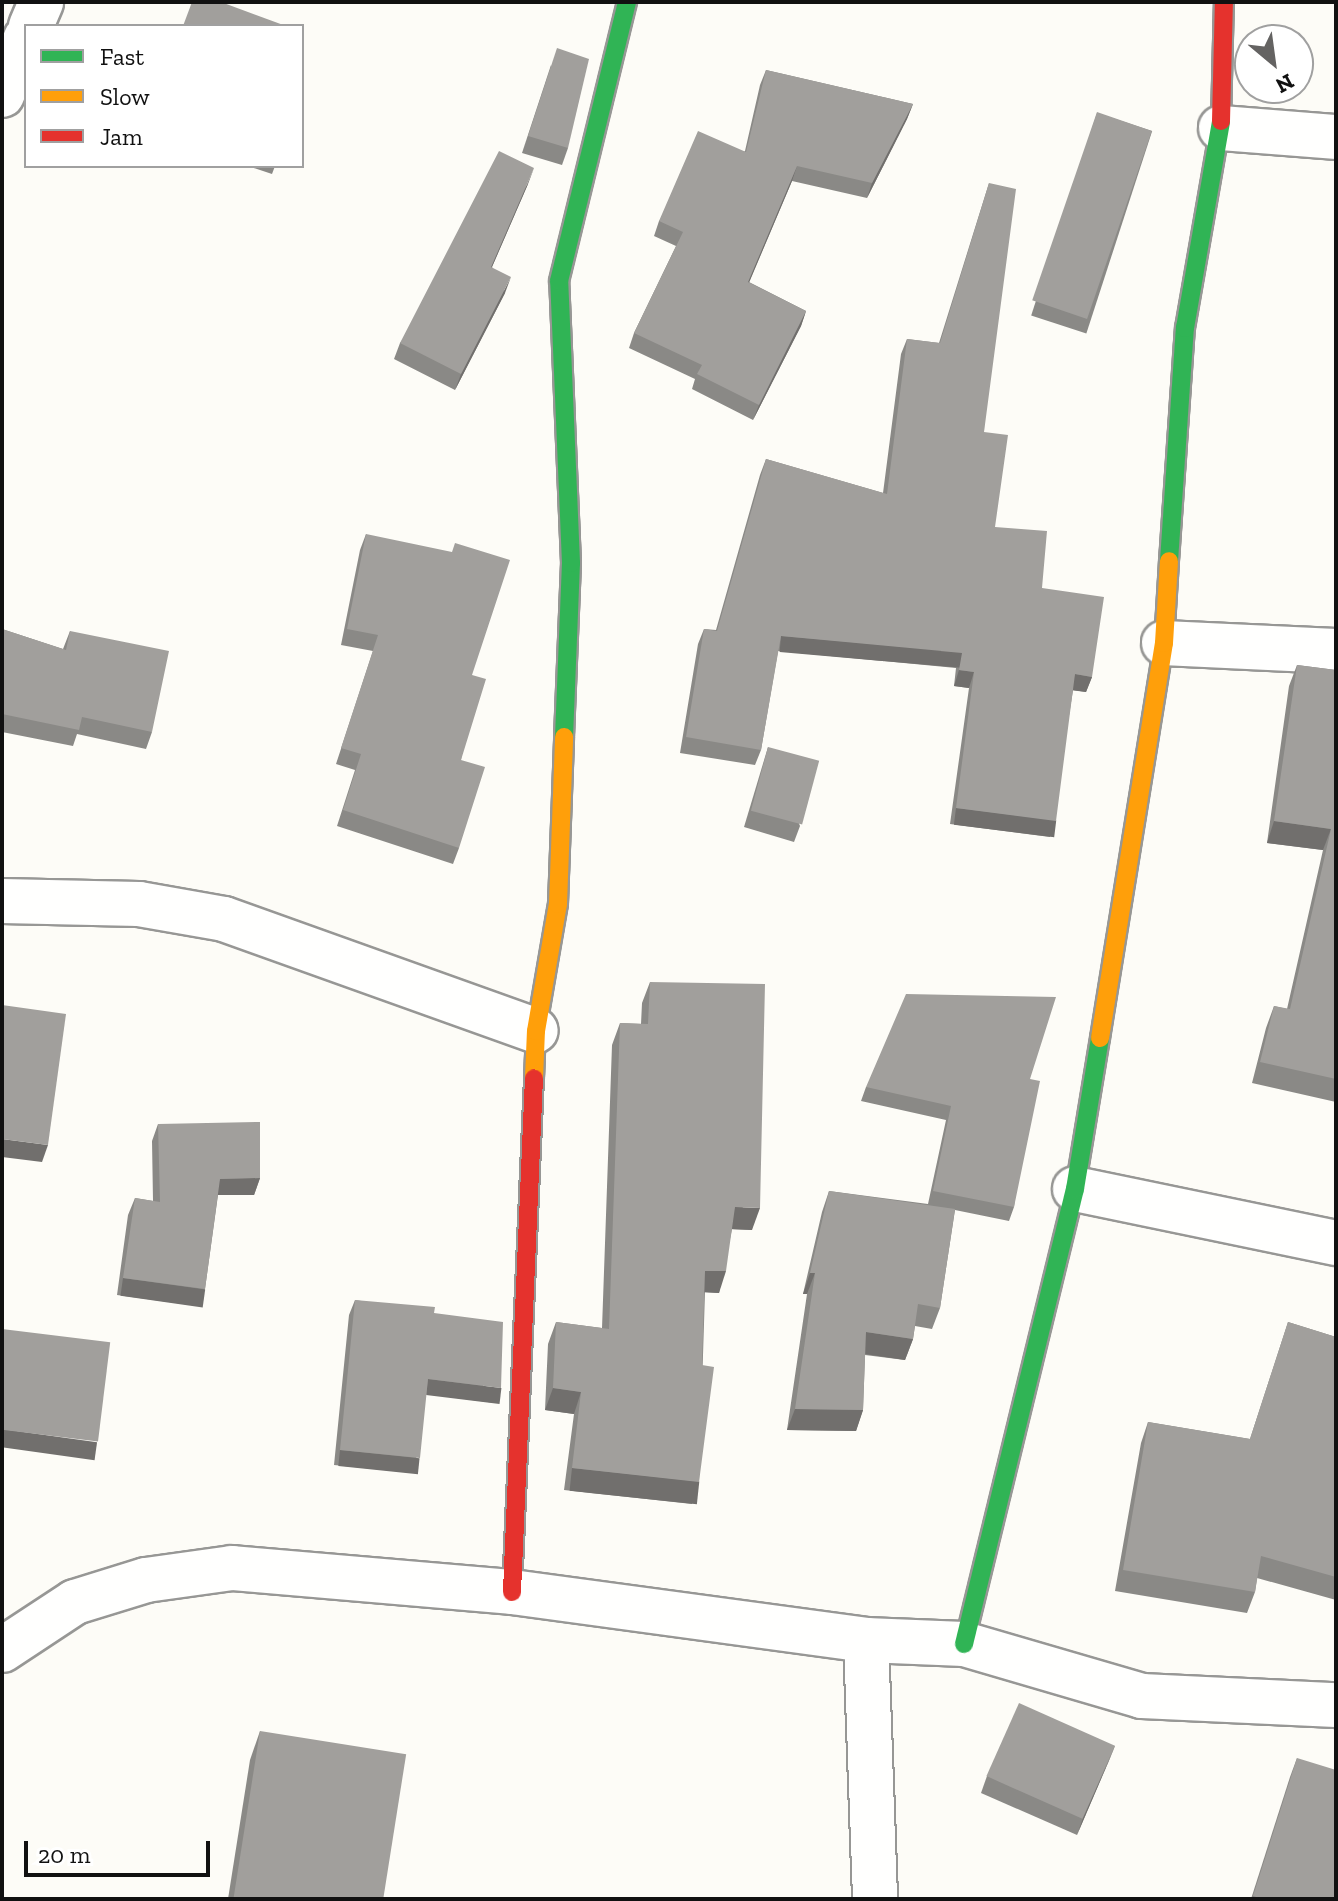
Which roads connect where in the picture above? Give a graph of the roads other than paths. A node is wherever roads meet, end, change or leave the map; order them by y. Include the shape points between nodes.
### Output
1 (41, 2) edge
2 (627, 2) edge
3 (1224, 2) edge
4 (32, 24) edge
5 (24, 43) edge
6 (2, 95) edge
7 (1221, 128) junction
8 (1336, 137) edge
9 (1164, 643) junction
10 (1336, 651) edge
11 (2, 901) edge
12 (536, 1031) junction
13 (1075, 1189) junction
14 (1336, 1243) edge
15 (512, 1592) junction
16 (866, 1640) junction
17 (964, 1644) junction
18 (2, 1650) edge
19 (1336, 1705) edge
20 (875, 1899) edge

1 - 4 street
2 - 12 street via 559,281 571,563 558,904
3 - 7 street
5 - 6 street
7 - 8 street
7 - 9 street via 1185,328
9 - 10 street
9 - 13 street
11 - 12 street via 139,904 224,919
12 - 15 street
13 - 14 street
13 - 17 street
15 - 16 street
15 - 18 street via 232,1568 146,1580 75,1602
16 - 17 street
16 - 20 street
17 - 19 street via 1142,1696

